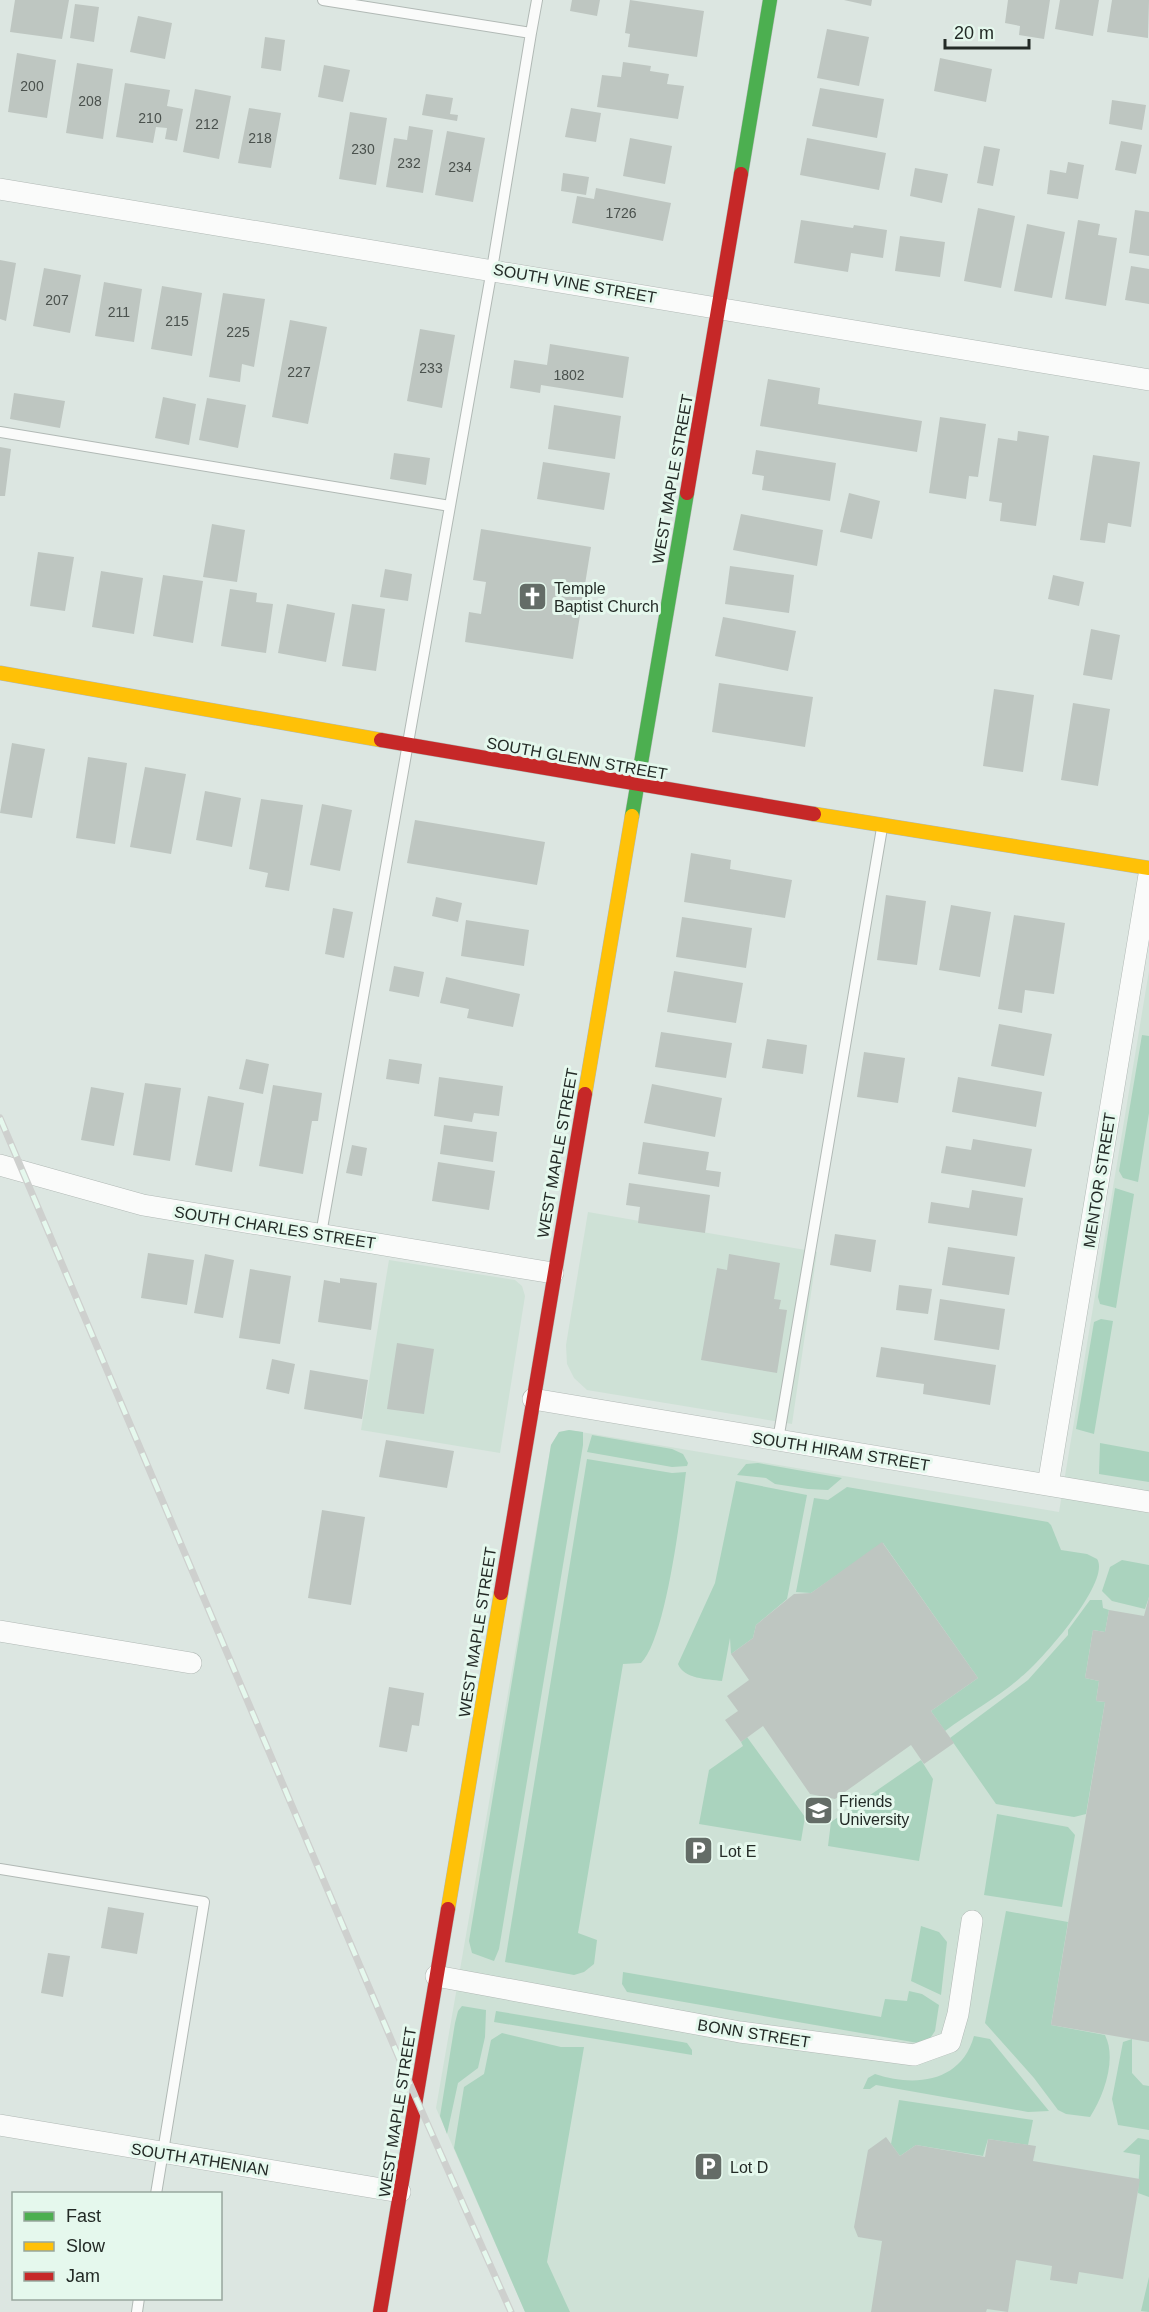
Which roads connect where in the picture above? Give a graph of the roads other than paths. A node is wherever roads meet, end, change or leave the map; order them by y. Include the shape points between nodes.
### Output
1 (323, 0) edge
2 (537, 0) edge
3 (770, 0) edge
4 (531, 33) junction
5 (0, 189) edge
6 (492, 269) junction
7 (717, 307) junction
8 (1149, 380) edge
9 (0, 432) edge
10 (450, 506) junction
11 (0, 673) edge
12 (407, 745) junction
13 (637, 785) junction
14 (882, 825) junction
15 (1149, 868) edge
16 (1149, 875) edge
17 (0, 1165) edge
18 (321, 1234) junction
19 (554, 1273) junction
20 (532, 1399) junction
21 (778, 1440) junction
22 (1048, 1485) junction
23 (1149, 1502) edge
24 (0, 1630) edge
25 (191, 1663) dead end
26 (0, 1869) edge
27 (972, 1921) dead end
28 (436, 1976) junction
29 (0, 2125) edge
30 (163, 2152) junction
31 (156, 2192) edge
32 (400, 2192) junction
33 (380, 2312) edge

1 - 4 lane
2 - 4 lane
3 - 7 street, WEST MAPLE STREET
4 - 6 lane
5 - 6 street, SOUTH VINE STREET
6 - 7 street, SOUTH VINE STREET
6 - 10 lane
7 - 8 street, SOUTH VINE STREET
7 - 13 street, WEST MAPLE STREET
9 - 10 lane
10 - 12 lane
11 - 12 street, SOUTH GLENN STREET
12 - 13 street, SOUTH GLENN STREET
12 - 18 lane
13 - 14 street, SOUTH GLENN STREET
13 - 19 street, WEST MAPLE STREET
14 - 15 street, SOUTH GLENN STREET
14 - 21 lane
16 - 22 street, MENTOR STREET
17 - 18 street, SOUTH CHARLES STREET via 143,1205
18 - 19 street, SOUTH CHARLES STREET
19 - 20 street, WEST MAPLE STREET
20 - 21 street, SOUTH HIRAM STREET
20 - 28 street, WEST MAPLE STREET
21 - 22 street, SOUTH HIRAM STREET
22 - 23 street, SOUTH HIRAM STREET
24 - 25 street
26 - 30 lane via 204,1902
27 - 28 street, BONN STREET via 950,2042 914,2055 740,2032
28 - 32 street, WEST MAPLE STREET
29 - 30 street, SOUTH ATHENIAN
30 - 31 lane
30 - 32 street, SOUTH ATHENIAN
32 - 33 street, WEST MAPLE STREET

